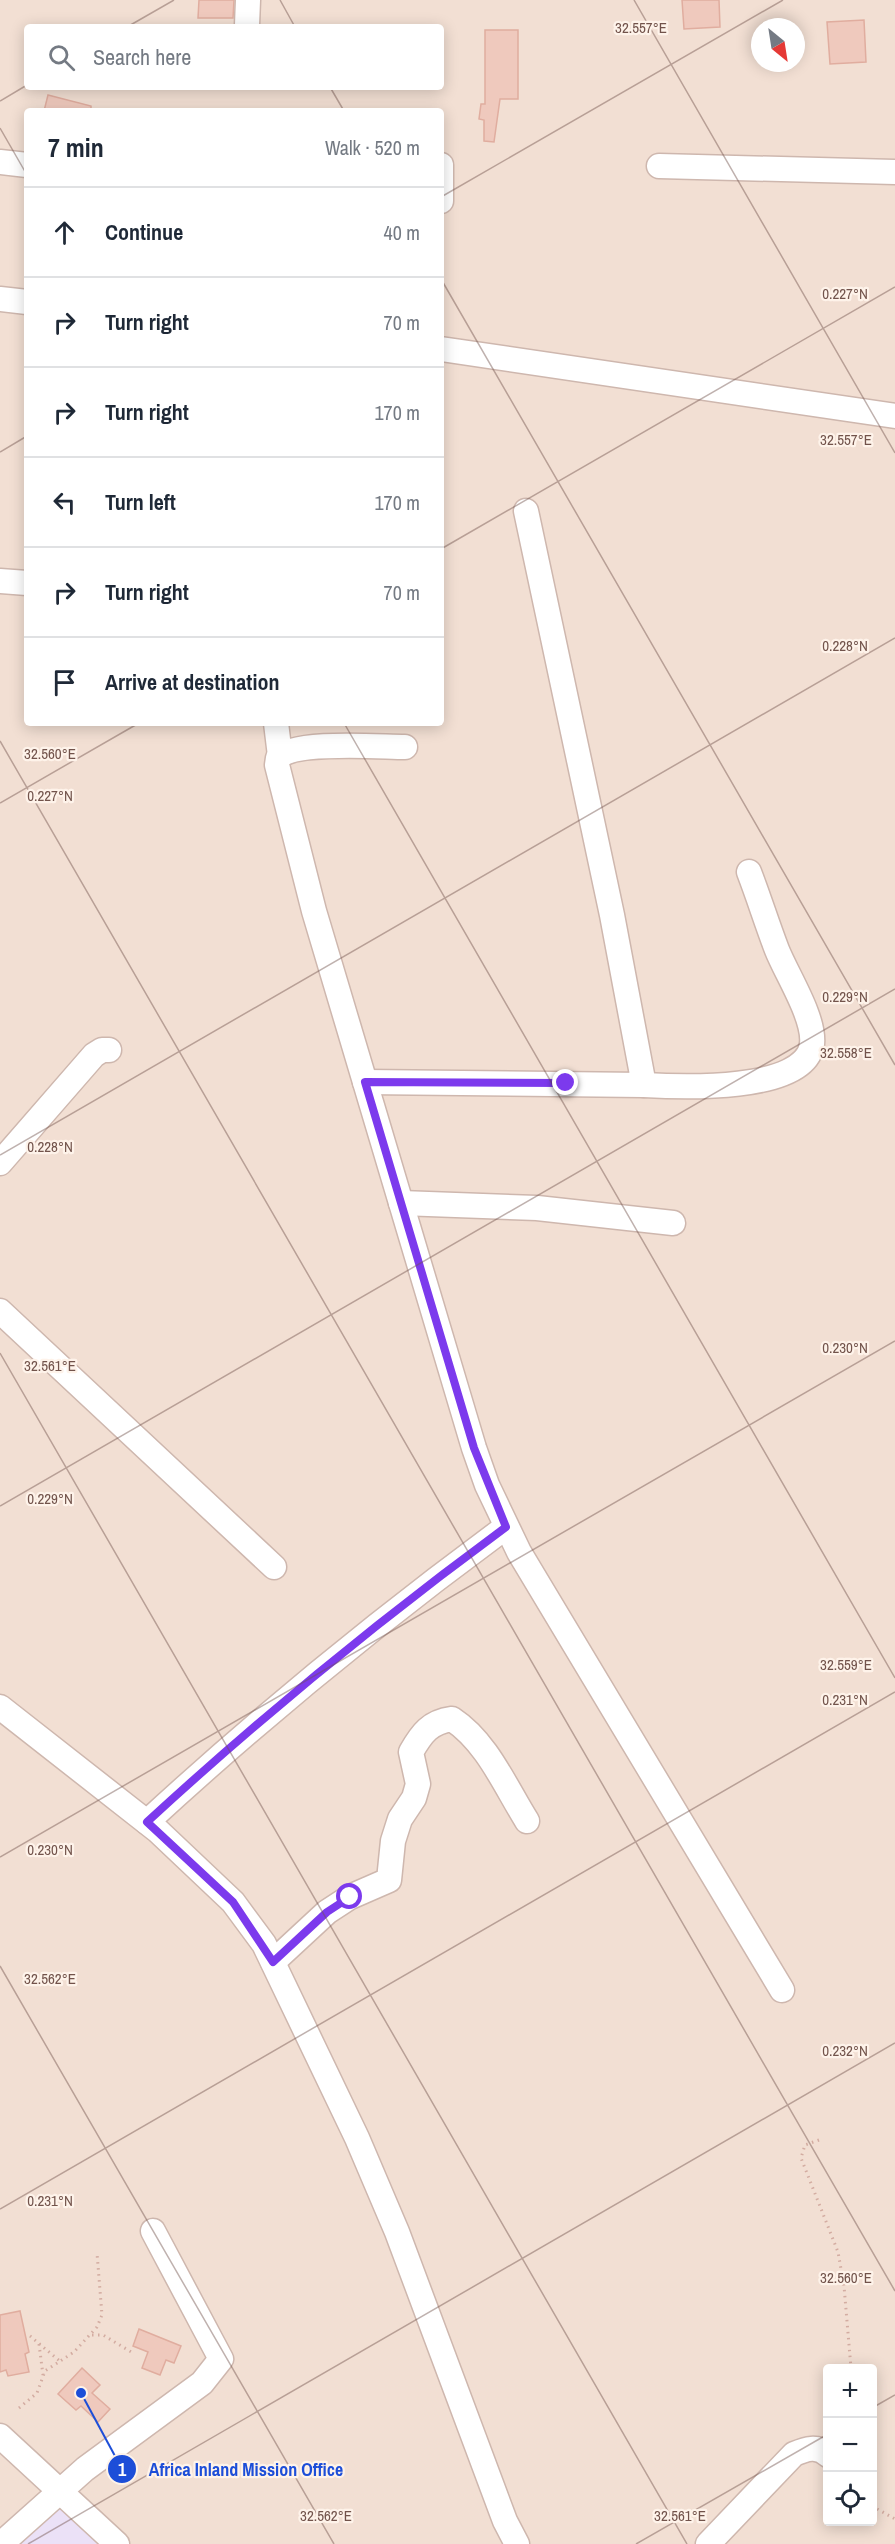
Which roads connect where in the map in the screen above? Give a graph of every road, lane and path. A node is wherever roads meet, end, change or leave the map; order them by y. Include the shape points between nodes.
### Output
1 (248, 0) edge
2 (247, 24) edge
3 (0, 162) edge
4 (24, 165) edge
5 (659, 166) dead end
6 (895, 172) edge
7 (0, 299) edge
8 (24, 302) edge
9 (444, 349) edge
10 (895, 416) edge
11 (526, 511) dead end
12 (0, 581) edge
13 (24, 583) edge
14 (276, 726) edge
15 (405, 747) dead end
16 (280, 756) junction
17 (749, 872) dead end
18 (110, 1050) dead end
19 (365, 1082) junction
20 (644, 1085) junction
21 (0, 1163) edge
22 (402, 1203) junction
23 (673, 1223) dead end
24 (0, 1311) edge
25 (506, 1527) junction
26 (274, 1567) dead end
27 (0, 1707) edge
28 (527, 1821) dead end
29 (147, 1822) junction
30 (273, 1962) junction
31 (782, 1990) dead end
32 (819, 2140) dead end
33 (153, 2231) dead end
34 (97, 2253) dead end
35 (30, 2336) dead end
36 (91, 2336) junction
37 (39, 2344) junction
38 (134, 2353) dead end
39 (61, 2362) junction
40 (851, 2364) edge
41 (43, 2375) junction
42 (18, 2409) dead end
43 (0, 2436) edge
44 (823, 2451) edge
45 (60, 2491) junction
46 (877, 2508) edge
47 (895, 2519) edge
48 (1, 2544) edge
49 (117, 2544) edge
50 (517, 2544) edge
51 (708, 2544) edge

1 - 2 street
3 - 4 street
5 - 6 street
7 - 8 street
9 - 10 street
11 - 20 street
12 - 13 street
14 - 16 street
15 - 16 street via 339,746 288,750
16 - 19 street via 278,775
17 - 20 street via 777,950 807,1015 811,1050 796,1066 736,1085 694,1089
18 - 21 street via 94,1055
19 - 20 street
19 - 22 street
22 - 23 street via 537,1208
22 - 25 street via 474,1448
24 - 26 street
25 - 29 street via 344,1653
25 - 31 street
27 - 29 street
28 - 30 street via 477,1740 452,1719 441,1720 427,1728 411,1752 418,1784 393,1841 389,1880 327,1912
29 - 30 street via 233,1902
30 - 50 street via 393,2221
32 - 40 path via 805,2145 801,2158 838,2252
33 - 45 street via 221,2360 202,2383
34 - 36 path via 102,2315
35 - 37 path
36 - 38 path via 103,2335
36 - 39 path
37 - 39 path
37 - 41 path
39 - 41 path
41 - 42 path via 37,2393
43 - 45 street
44 - 51 street via 808,2448 794,2454
45 - 48 street
45 - 49 street
46 - 47 path

